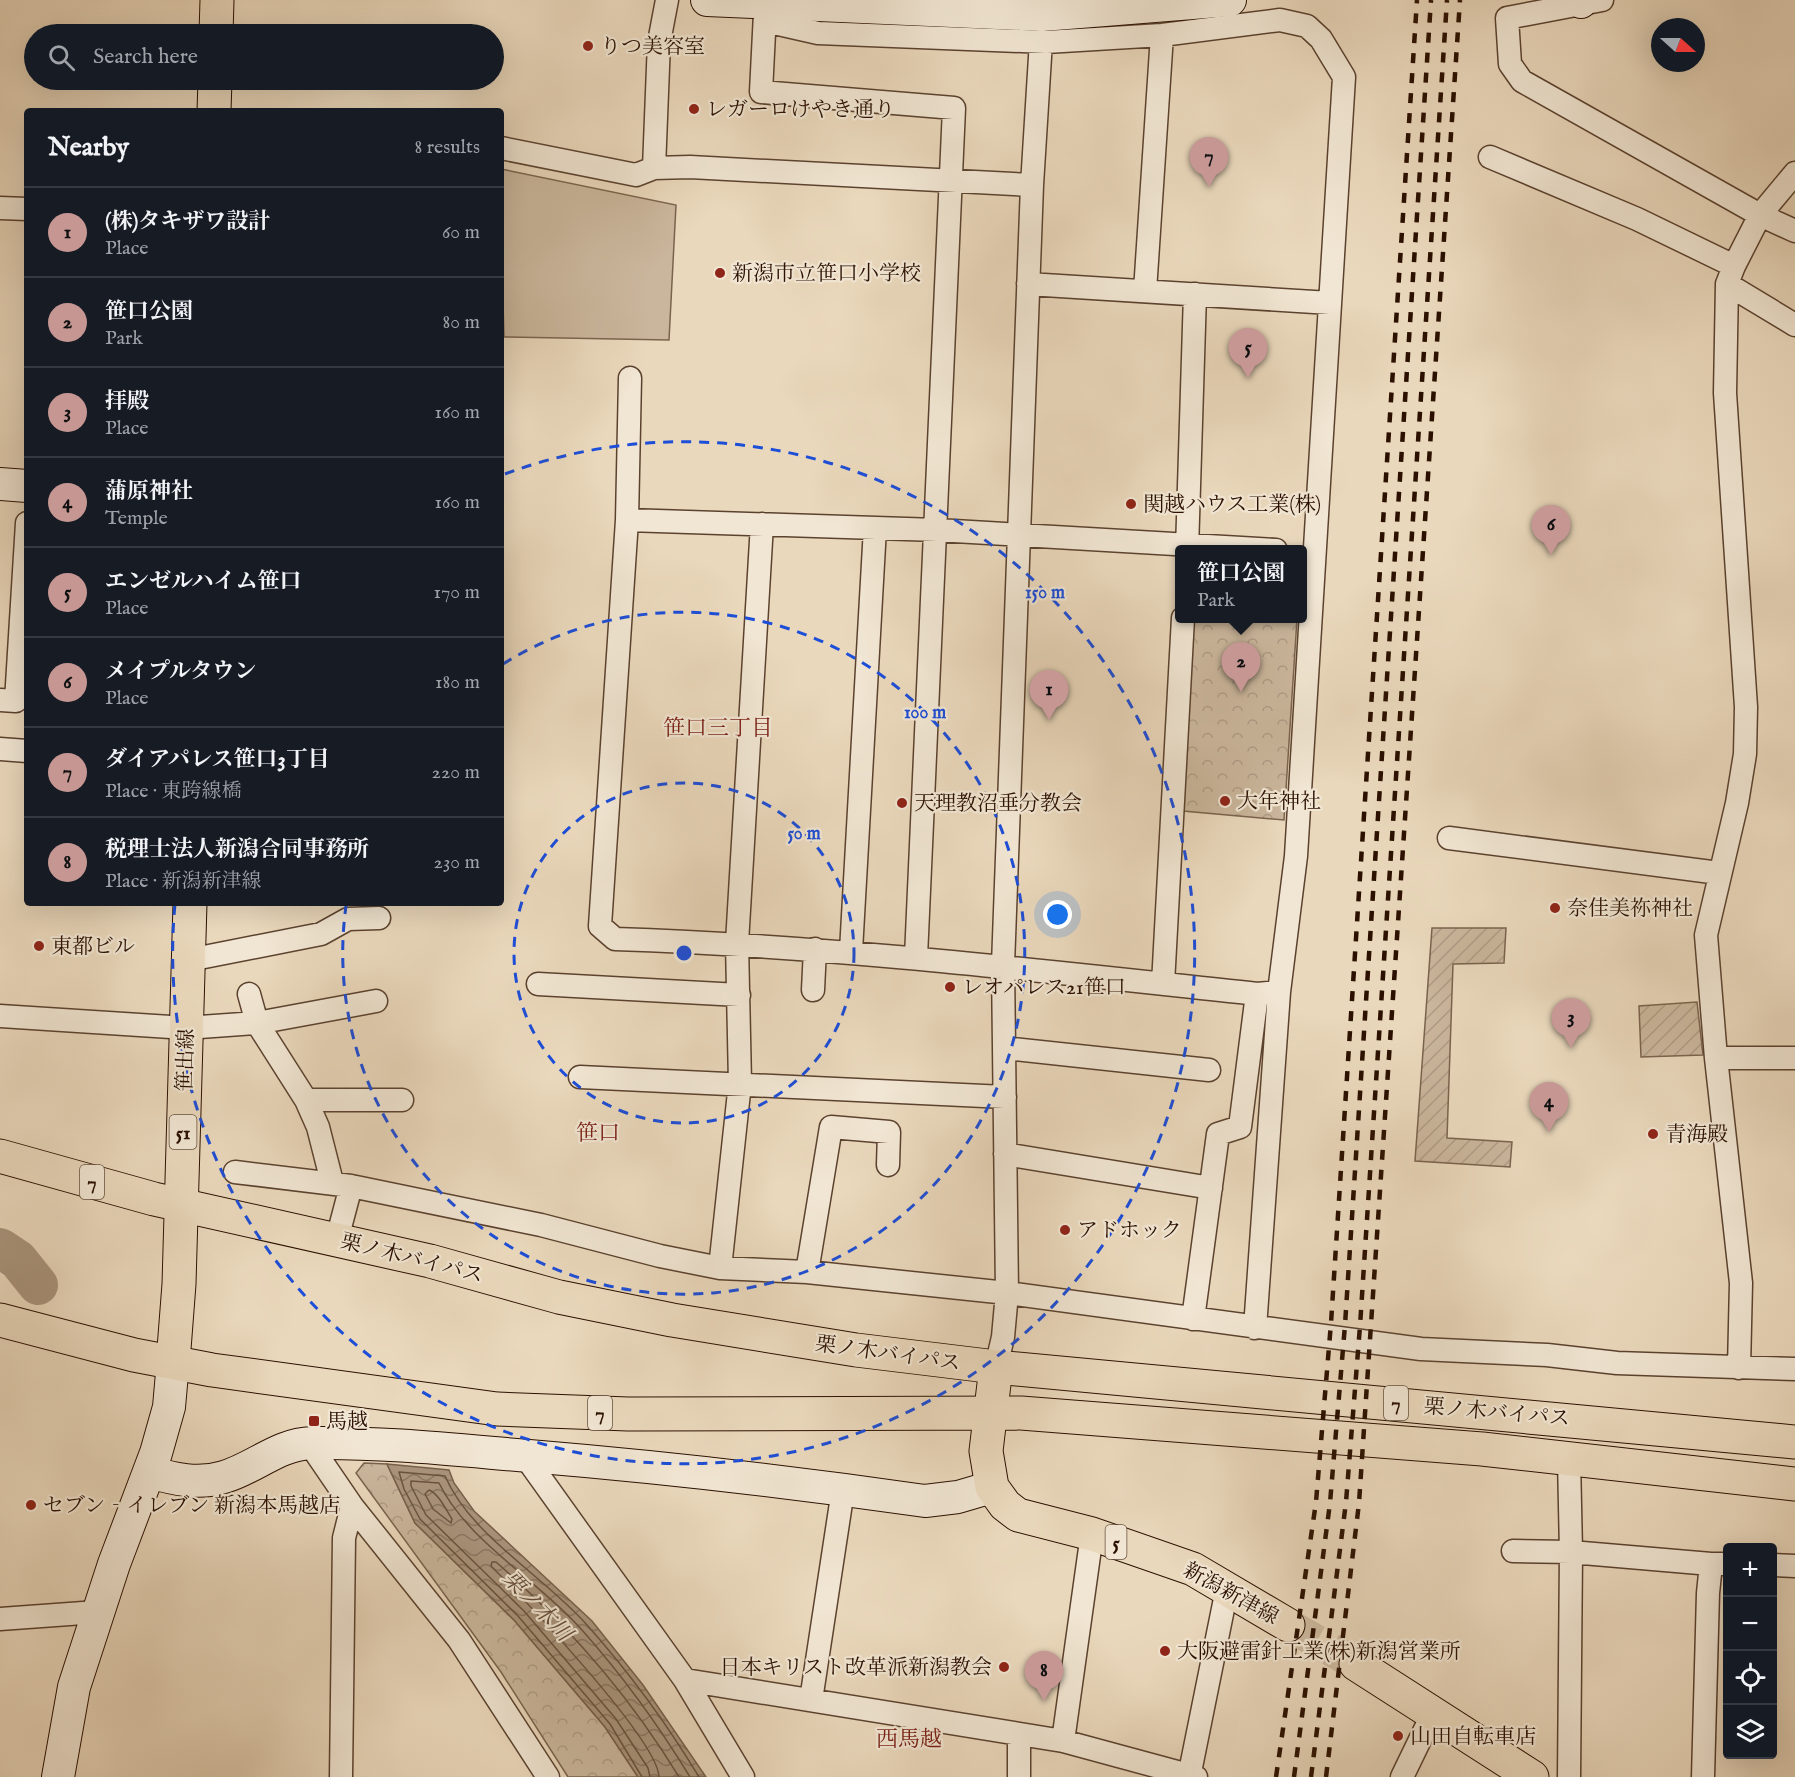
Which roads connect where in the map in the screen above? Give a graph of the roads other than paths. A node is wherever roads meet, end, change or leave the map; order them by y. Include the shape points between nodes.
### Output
1 (217, 0) edge
2 (667, 0) edge
3 (707, 0) edge
4 (1230, 0) edge
5 (1588, 1) edge
6 (761, 5) edge
7 (1278, 10) edge
8 (216, 24) edge
9 (1162, 35) junction
10 (1041, 42) junction
11 (215, 90) edge
12 (214, 108) edge
13 (504, 149) edge
14 (1490, 157) dead end
15 (654, 168) junction
16 (1795, 173) edge
17 (950, 180) junction
18 (1032, 184) junction
19 (0, 208) edge
20 (24, 209) edge
21 (1760, 215) junction
22 (1795, 231) edge
23 (1730, 275) junction
24 (1028, 284) junction
25 (1145, 291) junction
26 (1195, 294) junction
27 (1330, 303) junction
28 (1795, 325) edge
29 (630, 378) dead end
30 (0, 484) edge
31 (24, 486) edge
32 (627, 520) junction
33 (762, 524) junction
34 (875, 528) junction
35 (937, 530) junction
36 (1020, 534) junction
37 (1187, 545) edge
38 (1175, 546) edge
39 (1309, 551) edge
40 (24, 572) edge
41 (1307, 598) edge
42 (1183, 623) edge
43 (1306, 623) edge
44 (0, 700) edge
45 (0, 749) edge
46 (24, 751) edge
47 (1449, 838) dead end
48 (1719, 873) junction
49 (190, 906) edge
50 (379, 918) dead end
51 (737, 943) junction
52 (815, 949) junction
53 (851, 951) junction
54 (916, 957) junction
55 (189, 960) junction
56 (1003, 965) junction
57 (538, 984) dead end
58 (1163, 984) junction
59 (813, 990) dead end
60 (1268, 993) junction
61 (249, 994) dead end
62 (739, 995) junction
63 (376, 1001) dead end
64 (0, 1016) edge
65 (257, 1023) junction
66 (186, 1028) junction
67 (1004, 1048) junction
68 (1716, 1058) junction
69 (1795, 1058) edge
70 (1209, 1070) dead end
71 (580, 1077) dead end
72 (740, 1083) junction
73 (1005, 1097) junction
74 (306, 1100) junction
75 (402, 1100) dead end
76 (1005, 1154) junction
77 (0, 1156) edge
78 (888, 1165) dead end
79 (235, 1173) dead end
80 (341, 1184) junction
81 (1211, 1188) junction
82 (181, 1204) junction
83 (337, 1239) junction
84 (720, 1268) junction
85 (807, 1272) junction
86 (1007, 1293) junction
87 (1193, 1319) junction
88 (0, 1320) edge
89 (1255, 1328) junction
90 (173, 1362) junction
91 (996, 1367) junction
92 (1739, 1368) junction
93 (1795, 1369) edge
94 (992, 1413) junction
95 (1795, 1442) edge
96 (309, 1443) junction
97 (524, 1455) junction
98 (1569, 1459) junction
99 (149, 1472) junction
100 (1795, 1484) edge
101 (992, 1487) junction
102 (843, 1490) junction
103 (352, 1506) junction
104 (1092, 1533) junction
105 (1513, 1551) dead end
106 (1571, 1552) junction
107 (1719, 1564) edge
108 (1777, 1565) edge
109 (1795, 1566) edge
110 (1227, 1589) junction
111 (97, 1612) junction
112 (0, 1619) edge
113 (1288, 1625) tunnel mouth
114 (1356, 1664) tunnel mouth
115 (685, 1680) junction
116 (811, 1700) junction
117 (1433, 1713) junction
118 (1019, 1734) junction
119 (1063, 1741) junction
120 (58, 1777) edge
121 (341, 1777) edge
122 (548, 1777) edge
123 (743, 1777) edge
124 (1019, 1777) edge
125 (1191, 1777) edge
126 (1402, 1777) edge
127 (1532, 1777) edge
128 (1569, 1777) edge
129 (1703, 1777) edge

1 - 8 main road
2 - 15 street via 659,42
3 - 6 street
4 - 6 street via 1042,15
5 - 21 street via 1507,18 1510,64 1522,81
6 - 10 street via 774,23 818,33
6 - 17 street via 761,92 954,108
7 - 9 street
7 - 27 street via 1321,39 1344,77
9 - 10 street
9 - 25 street
10 - 18 street
11 - 12 main road
13 - 15 street via 636,175
14 - 23 street via 1637,219
15 - 17 street
16 - 21 street
17 - 18 street
17 - 35 street
18 - 24 street
19 - 20 street
21 - 22 street
21 - 23 street
23 - 28 street
23 - 48 street via 1725,393 1745,699 1745,754 1737,807
24 - 25 street
24 - 36 street
25 - 26 street
26 - 27 street
26 - 37 street
27 - 39 street
29 - 32 street
30 - 31 street
32 - 33 street
32 - 51 street via 600,926 615,939
33 - 34 street
33 - 51 street
34 - 35 street
34 - 53 street
35 - 36 street
35 - 54 street
36 - 38 street
36 - 56 street
39 - 41 street
40 - 44 street via 16,701
42 - 58 street
43 - 60 street via 1296,856
45 - 46 street
47 - 48 street
48 - 68 street via 1706,936
49 - 55 main road, 笹出線 / 51
50 - 55 street via 348,919 321,934
51 - 52 street
51 - 62 street
52 - 53 street
52 - 59 street
53 - 54 street
54 - 56 street
55 - 66 main road, 笹出線 / 51
56 - 58 street
56 - 67 street
57 - 62 street
58 - 60 street
60 - 81 street via 1240,1127 1218,1134
60 - 89 street
61 - 65 street
62 - 72 street
63 - 65 street
64 - 66 street
65 - 66 street
65 - 74 street
66 - 82 main road, 笹出線 / 51
67 - 70 street
67 - 73 street
68 - 69 street
68 - 92 street via 1741,1283
71 - 72 street
72 - 73 street
72 - 84 street
73 - 76 street
74 - 75 street
74 - 80 street
76 - 81 street
76 - 86 street
77 - 82 main road, 栗ノ木バイパス / 7
78 - 85 street via 889,1132 831,1127
79 - 80 street
80 - 83 street
80 - 84 street via 541,1225
81 - 87 street
82 - 83 main road, 栗ノ木バイパス / 7
82 - 90 main road, 笹出線 / 51
83 - 91 main road, 栗ノ木バイパス / 7 via 559,1297 672,1320 856,1350
84 - 85 street
85 - 86 street
86 - 87 street
86 - 91 street
87 - 89 street
88 - 90 main road, 栗ノ木バイパス / 7
89 - 92 street via 1421,1349
90 - 94 main road, 栗ノ木バイパス / 7 via 497,1409 628,1414
90 - 99 street via 169,1407
91 - 94 main road
91 - 95 main road, 栗ノ木バイパス / 7
92 - 93 street
94 - 98 main road, 栗ノ木バイパス / 7 via 1218,1428
94 - 101 main road via 986,1451
96 - 97 street
96 - 99 street via 273,1452 226,1477 202,1482
96 - 103 street
97 - 102 street via 692,1470
97 - 115 street
98 - 100 main road, 栗ノ木バイパス / 7
98 - 106 street
99 - 111 street
101 - 102 street via 925,1501
101 - 104 main road, 新潟新津線 / 5 via 1018,1515
102 - 116 street
103 - 121 street via 344,1538
103 - 122 street via 459,1640
104 - 110 main road, 新潟新津線 / 5 via 1193,1569
104 - 119 street
105 - 106 street
106 - 107 street
106 - 128 street
107 - 129 street via 1708,1593
108 - 109 street
110 - 113 main road, 新潟新津線 / 5
110 - 125 street
111 - 112 street
111 - 120 street via 74,1687
114 - 117 main road
115 - 116 street
115 - 123 street
116 - 118 street
117 - 126 street
117 - 127 main road
118 - 119 street
118 - 124 street
119 - 125 street

